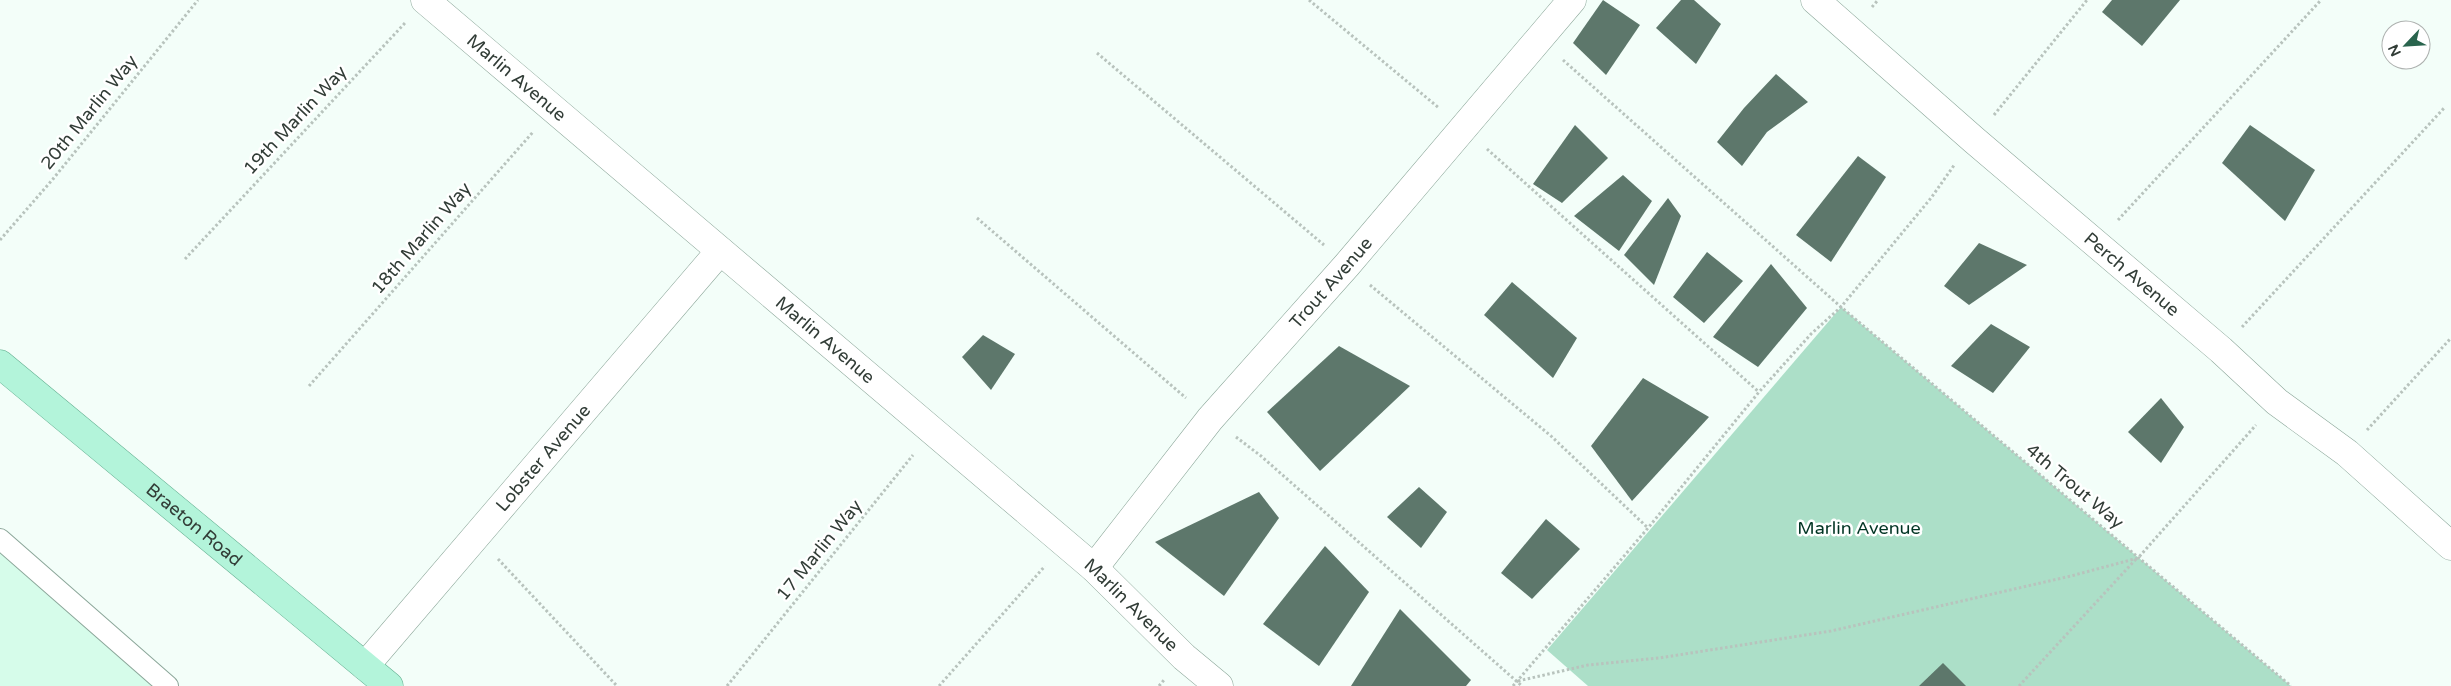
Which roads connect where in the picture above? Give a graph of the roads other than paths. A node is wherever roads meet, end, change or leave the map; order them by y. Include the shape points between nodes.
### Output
1 (426, 0) edge
2 (1816, 0) edge
3 (1563, 3) edge
4 (720, 251) junction
5 (0, 364) edge
6 (0, 539) edge
7 (2451, 546) edge
8 (1094, 568) junction
9 (365, 666) junction
10 (168, 686) edge
11 (388, 686) edge
12 (1219, 686) edge

1 - 4 street, Marlin Avenue
2 - 7 street, Perch Avenue via 2277,402 2347,453
3 - 8 street, Trout Avenue via 1540,39 1464,129 1210,418
4 - 8 street, Marlin Avenue
4 - 9 street, Lobster Avenue
5 - 9 main road, Braeton Road
6 - 10 lane
8 - 12 street, Marlin Avenue via 1184,657
9 - 11 main road, Braeton Road

